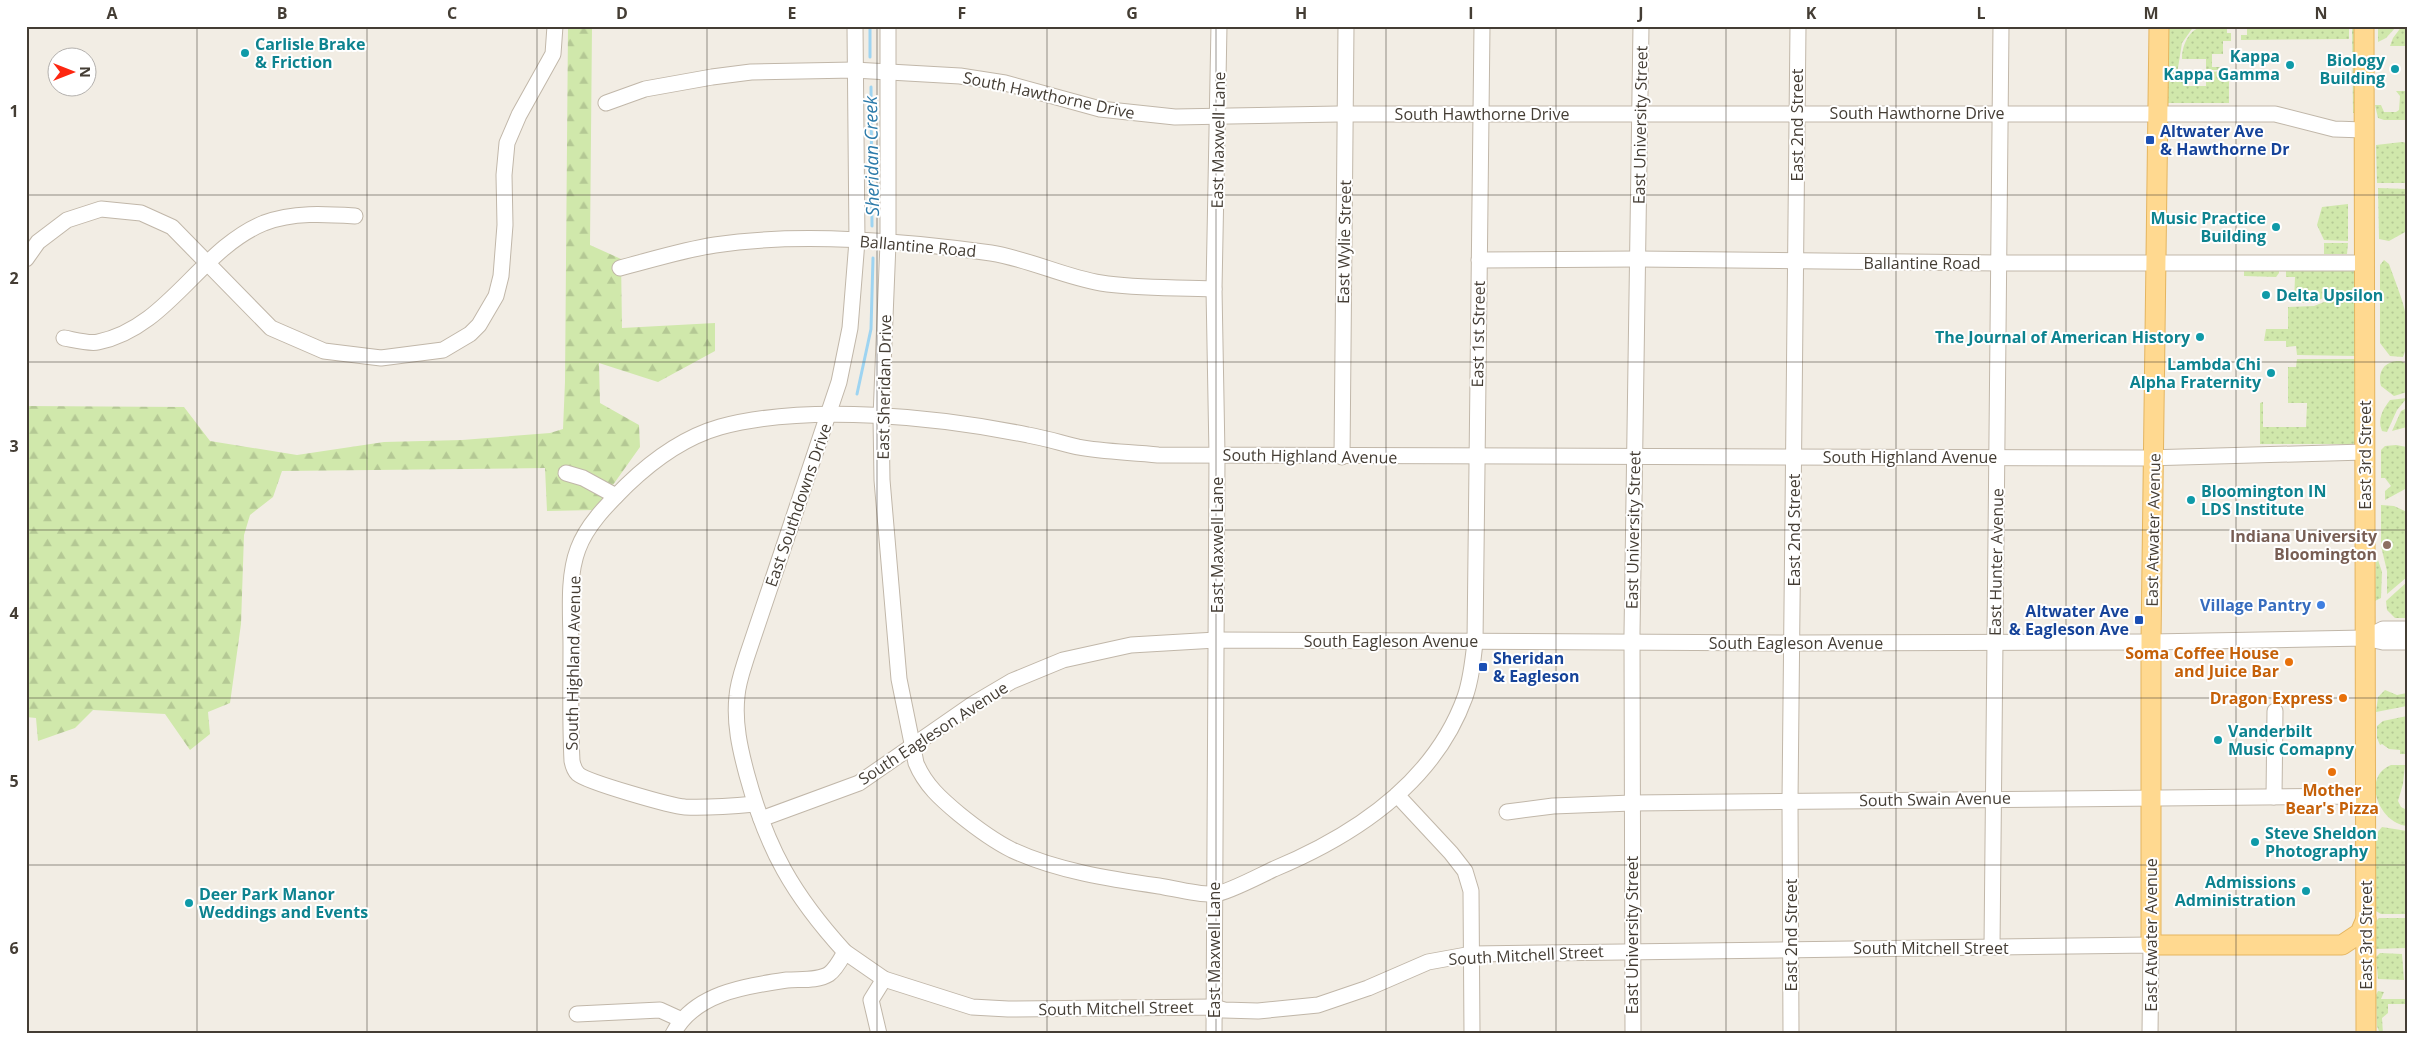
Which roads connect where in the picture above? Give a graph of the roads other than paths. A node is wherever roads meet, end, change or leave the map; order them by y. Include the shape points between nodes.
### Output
1 (555, 26) edge
2 (855, 26) edge
3 (888, 26) edge
4 (1219, 26) edge
5 (1346, 26) edge
6 (1482, 26) edge
7 (1641, 26) edge
8 (1798, 26) edge
9 (2001, 26) edge
10 (2159, 26) edge
11 (2364, 26) edge
12 (854, 70) junction
13 (889, 72) junction
14 (606, 103) dead end
15 (2000, 112) junction
16 (1219, 114) junction
17 (1345, 114) junction
18 (1640, 114) junction
19 (1797, 114) junction
20 (2158, 114) junction
21 (1481, 115) junction
22 (2364, 130) junction
23 (355, 216) dead end
24 (857, 241) junction
25 (888, 243) junction
26 (26, 259) edge
27 (1638, 259) junction
28 (1479, 260) junction
29 (207, 262) junction
30 (1796, 262) junction
31 (2156, 263) junction
32 (1998, 264) junction
33 (2365, 264) junction
34 (620, 268) dead end
35 (1214, 289) junction
36 (64, 338) dead end
37 (828, 414) junction
38 (881, 417) junction
39 (2365, 452) junction
40 (1217, 455) junction
41 (1342, 457) junction
42 (1476, 457) junction
43 (1634, 457) junction
44 (1794, 457) junction
45 (1997, 457) junction
46 (2154, 457) junction
47 (566, 473) dead end
48 (616, 496) junction
49 (2407, 629) edge
50 (2364, 638) junction
51 (1216, 640) junction
52 (1475, 642) junction
53 (2151, 642) junction
54 (2407, 642) edge
55 (1632, 643) junction
56 (1793, 643) junction
57 (1994, 643) junction
58 (2275, 711) dead end
59 (911, 746) junction
60 (1397, 795) junction
61 (2364, 796) junction
62 (2274, 797) junction
63 (1993, 798) junction
64 (2151, 798) junction
65 (1790, 801) junction
66 (1632, 803) junction
67 (755, 804) junction
68 (1507, 812) dead end
69 (761, 819) junction
70 (1215, 894) junction
71 (2366, 919) junction
72 (2151, 945) junction
73 (2342, 945) junction
74 (1992, 947) junction
75 (1791, 949) junction
76 (1632, 950) junction
77 (845, 952) junction
78 (1472, 954) junction
79 (2366, 978) junction
80 (884, 979) junction
81 (1214, 1007) junction
82 (577, 1014) dead end
83 (682, 1020) junction
84 (673, 1034) edge
85 (878, 1034) edge
86 (1214, 1034) edge
87 (1472, 1034) edge
88 (1633, 1034) edge
89 (1791, 1034) edge
90 (2150, 1034) edge
91 (2366, 1034) edge

1 - 29 street via 553,54 519,115 507,144 505,225 496,296 479,326 470,334 443,350 381,358 324,351 271,328
2 - 12 street, East Southdowns Drive
3 - 13 street, East Sheridan Drive
4 - 16 street, East Maxwell Lane
5 - 17 street, East Wylie Street
6 - 21 street, East 1st Street
7 - 18 street, East University Street
8 - 19 street, East 2nd Street
9 - 15 street, East Hunter Avenue
10 - 20 main road, East Atwater Avenue
11 - 22 main road, East 3rd Street
12 - 13 street, South Hawthorne Drive
12 - 14 street, South Hawthorne Drive via 751,72 712,77 646,89
12 - 24 street, East Southdowns Drive
13 - 16 street, South Hawthorne Drive via 960,76 1005,83 1100,109 1132,114 1176,117
13 - 25 street, East Sheridan Drive
15 - 19 street, South Hawthorne Drive
15 - 20 street, South Hawthorne Drive
15 - 32 street, East Hunter Avenue
16 - 17 street, South Hawthorne Drive
16 - 35 street, East Maxwell Lane
17 - 21 street, South Hawthorne Drive
17 - 41 street, East Wylie Street
18 - 19 street, South Hawthorne Drive
18 - 21 street, South Hawthorne Drive
18 - 27 street, East University Street
19 - 30 street, East 2nd Street
20 - 22 street, South Hawthorne Drive via 2275,114 2334,129
20 - 31 main road, East Atwater Avenue
21 - 28 street, East 1st Street
22 - 33 main road, East 3rd Street
23 - 29 street via 293,216 264,223 233,240
24 - 25 street, Ballantine Road
24 - 34 street, Ballantine Road via 717,245
24 - 37 street, East Southdowns Drive via 850,328 839,382
25 - 35 street, Ballantine Road via 1015,257 1100,283
25 - 38 street, East Sheridan Drive
26 - 29 street via 38,242 66,220 102,209 141,213 172,228
27 - 28 street, Ballantine Road
27 - 30 street, Ballantine Road
27 - 43 street, East University Street
28 - 42 street, East 1st Street
29 - 36 street via 160,310 128,332 97,342
30 - 32 street, Ballantine Road
30 - 44 street, East 2nd Street
31 - 32 street, Ballantine Road
31 - 33 street, Ballantine Road
31 - 46 main road, East Atwater Avenue
32 - 45 street, East Hunter Avenue
33 - 39 main road, East 3rd Street
35 - 40 street, East Maxwell Lane
37 - 38 street, South Highland Avenue
37 - 48 street, South Highland Avenue via 758,420 719,428 690,439 650,463
37 - 67 street, East Southdowns Drive via 737,694 738,738
38 - 40 street, South Highland Avenue via 959,423 1080,447 1158,455
38 - 59 street, East Sheridan Drive via 889,580 901,695
39 - 46 street, South Highland Avenue
39 - 50 main road, East 3rd Street
40 - 41 street, South Highland Avenue
40 - 51 street, East Maxwell Lane
41 - 42 street, South Highland Avenue
42 - 43 street, South Highland Avenue
42 - 52 street, East 1st Street
43 - 44 street, South Highland Avenue
43 - 55 street, East University Street
44 - 45 street, South Highland Avenue
44 - 56 street, East 2nd Street
45 - 46 street, South Highland Avenue
45 - 57 street, East Hunter Avenue
46 - 53 main road, East Atwater Avenue
47 - 48 street via 583,478
48 - 67 street, South Highland Avenue via 596,519 577,551 572,582 571,742 574,769 592,782 666,804
49 - 50 street, South Eagleson Avenue via 2383,629
50 - 53 street, South Eagleson Avenue
50 - 54 street, South Eagleson Avenue
50 - 61 main road, East 3rd Street
51 - 52 street, South Eagleson Avenue
51 - 59 street, South Eagleson Avenue via 1131,645 1063,660 1012,681
51 - 70 street, East Maxwell Lane
52 - 55 street, South Eagleson Avenue
52 - 60 street, East 1st Street via 1469,683 1458,714 1423,768
53 - 57 street, South Eagleson Avenue
53 - 64 main road, East Atwater Avenue
55 - 56 street, South Eagleson Avenue
55 - 66 street, East University Street
56 - 57 street, South Eagleson Avenue
56 - 65 street, East 2nd Street
57 - 63 street, East Hunter Avenue
58 - 62 street
59 - 69 street, South Eagleson Avenue via 859,783
59 - 70 street, East Sheridan Drive via 921,775 934,792 964,818 1012,850 1120,881
60 - 70 street, East 1st Street via 1330,844
60 - 78 street via 1466,871 1471,891
61 - 62 street, South Swain Avenue
61 - 71 main road, East 3rd Street
62 - 64 street, South Swain Avenue
63 - 64 street, South Swain Avenue
63 - 65 street, South Swain Avenue
63 - 74 street, East Hunter Avenue
64 - 72 main road, East Atwater Avenue
65 - 66 street, South Swain Avenue
65 - 75 street, East 2nd Street
66 - 68 street, South Swain Avenue via 1553,806
66 - 76 street, East University Street
67 - 69 street, East Southdowns Drive
69 - 77 street, East Southdowns Drive via 794,890
70 - 81 street, East Maxwell Lane
71 - 73 main road via 2360,933
71 - 79 main road, East 3rd Street
72 - 73 main road, South Mitchell Street
72 - 74 street, South Mitchell Street
72 - 90 street, East Atwater Avenue
73 - 79 main road via 2357,954
74 - 75 street, South Mitchell Street
75 - 76 street, South Mitchell Street
75 - 89 street, East 2nd Street
76 - 78 street, South Mitchell Street
76 - 88 street, East University Street
77 - 80 street, South Mitchell Street
77 - 83 street via 830,973 821,978 788,980 722,995 698,1005
78 - 81 street, South Mitchell Street via 1428,962 1318,1005 1258,1011
78 - 87 street
79 - 91 main road, East 3rd Street
80 - 81 street, South Mitchell Street via 972,1007
80 - 85 street via 871,1000
81 - 86 street, East Maxwell Lane
82 - 83 street via 660,1010
83 - 84 street

